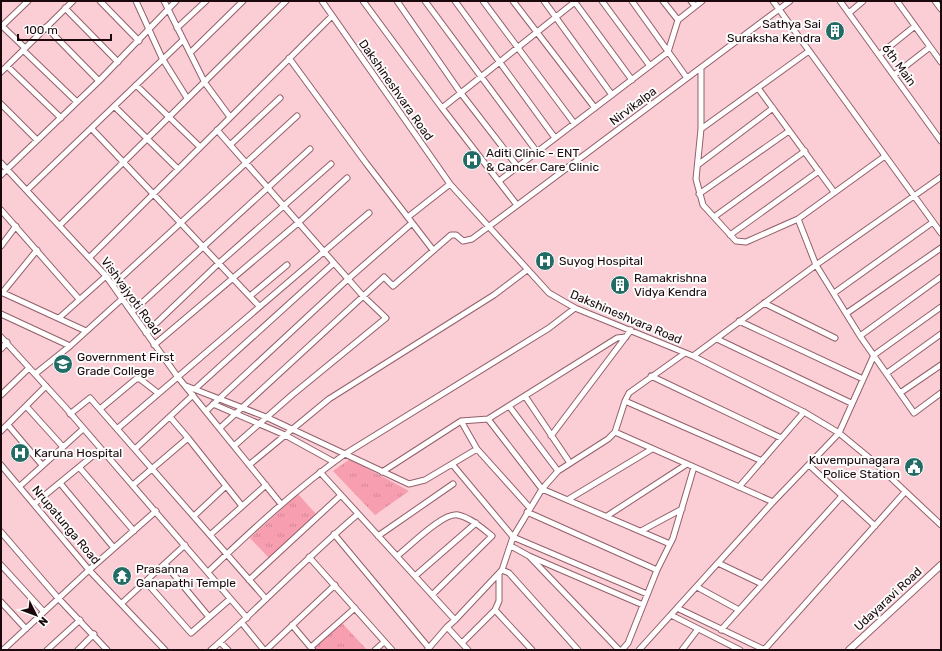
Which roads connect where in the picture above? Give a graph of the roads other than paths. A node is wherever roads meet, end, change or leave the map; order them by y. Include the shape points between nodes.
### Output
1 (28, 1) edge
2 (73, 1) edge
3 (100, 1) edge
4 (136, 1) edge
5 (164, 1) edge
6 (176, 1) edge
7 (206, 1) edge
8 (243, 1) edge
9 (286, 1) edge
10 (322, 1) edge
11 (363, 1) edge
12 (396, 1) edge
13 (425, 1) edge
14 (455, 1) edge
15 (483, 1) edge
16 (514, 1) edge
17 (544, 1) edge
18 (575, 1) edge
19 (602, 1) edge
20 (632, 1) edge
21 (663, 1) edge
22 (691, 1) edge
23 (702, 1) edge
24 (773, 1) edge
25 (790, 1) edge
26 (840, 1) edge
27 (863, 1) edge
28 (897, 1) edge
29 (935, 1) edge
30 (695, 6) junction
31 (65, 8) junction
32 (779, 9) junction
33 (941, 9) edge
34 (167, 10) junction
35 (849, 13) junction
36 (332, 16) junction
37 (556, 17) junction
38 (678, 20) junction
39 (2, 26) edge
40 (915, 26) junction
41 (46, 28) junction
42 (178, 28) junction
43 (148, 29) junction
44 (536, 33) junction
45 (139, 40) junction
46 (183, 40) junction
47 (930, 47) junction
48 (24, 48) junction
49 (517, 48) junction
50 (809, 51) junction
51 (668, 52) junction
52 (190, 53) junction
53 (879, 55) junction
54 (162, 58) junction
55 (290, 58) junction
56 (499, 61) junction
57 (118, 62) junction
58 (941, 62) edge
59 (7, 66) junction
60 (650, 66) junction
61 (700, 70) junction
62 (1, 72) edge
63 (894, 75) junction
64 (481, 76) junction
65 (687, 78) junction
66 (632, 80) junction
67 (99, 81) junction
68 (205, 83) junction
69 (136, 85) junction
70 (758, 88) junction
71 (460, 92) junction
72 (612, 95) junction
73 (186, 98) junction
74 (280, 98) dead end
75 (77, 102) junction
76 (1, 104) edge
77 (115, 107) junction
78 (442, 108) junction
79 (594, 108) junction
80 (773, 108) junction
81 (296, 116) dead end
82 (168, 117) junction
83 (230, 117) junction
84 (61, 118) junction
85 (574, 123) junction
86 (92, 129) junction
87 (701, 129) junction
88 (217, 130) junction
89 (790, 131) junction
90 (147, 138) junction
91 (555, 138) junction
92 (37, 140) junction
93 (941, 141) edge
94 (230, 145) junction
95 (200, 147) junction
96 (310, 149) dead end
97 (805, 151) junction
98 (537, 152) junction
99 (885, 156) junction
100 (124, 162) junction
101 (245, 162) junction
102 (1, 163) edge
103 (331, 164) dead end
104 (699, 164) junction
105 (518, 167) junction
106 (7, 169) junction
107 (178, 169) junction
108 (819, 171) junction
109 (1, 175) edge
110 (941, 177) edge
111 (347, 178) dead end
112 (499, 181) junction
113 (450, 184) junction
114 (268, 188) junction
115 (27, 190) junction
116 (834, 192) junction
117 (154, 193) junction
118 (699, 194) junction
119 (914, 195) junction
120 (283, 205) junction
121 (518, 205) junction
122 (1, 210) edge
123 (369, 212) dead end
124 (408, 217) junction
125 (714, 217) junction
126 (798, 219) junction
127 (181, 222) junction
128 (933, 222) junction
129 (298, 223) junction
130 (412, 223) junction
131 (60, 225) junction
132 (16, 226) junction
133 (488, 227) junction
134 (941, 233) edge
135 (730, 235) junction
136 (1, 246) edge
137 (205, 247) junction
138 (941, 248) edge
139 (38, 250) junction
140 (433, 250) junction
141 (323, 251) junction
142 (90, 258) junction
143 (219, 263) junction
144 (334, 263) junction
145 (287, 265) dead end
146 (816, 265) junction
147 (527, 270) junction
148 (106, 276) junction
149 (233, 277) junction
150 (941, 277) edge
151 (348, 279) junction
152 (113, 285) junction
153 (2, 292) edge
154 (834, 293) junction
155 (250, 296) junction
156 (364, 296) junction
157 (123, 298) junction
158 (79, 299) junction
159 (764, 304) junction
160 (259, 306) junction
161 (941, 307) edge
162 (575, 308) junction
163 (132, 312) junction
164 (847, 313) junction
165 (1, 314) edge
166 (59, 318) junction
167 (739, 321) junction
168 (630, 330) junction
169 (86, 331) junction
170 (146, 333) junction
171 (941, 334) edge
172 (860, 336) junction
173 (1, 337) edge
174 (626, 337) junction
175 (835, 338) dead end
176 (717, 339) junction
177 (7, 342) junction
178 (154, 345) junction
179 (70, 346) junction
180 (1, 348) edge
181 (685, 353) junction
182 (874, 355) junction
183 (693, 356) junction
184 (941, 365) edge
185 (29, 368) junction
186 (887, 373) junction
187 (35, 374) junction
188 (177, 376) junction
189 (651, 376) junction
190 (863, 379) junction
191 (46, 386) junction
192 (186, 386) junction
193 (195, 389) junction
194 (158, 393) junction
195 (900, 393) junction
196 (941, 393) edge
197 (1, 395) edge
198 (193, 395) junction
199 (525, 396) junction
200 (220, 398) junction
201 (624, 401) junction
202 (851, 403) junction
203 (213, 404) junction
204 (26, 406) junction
205 (509, 406) junction
206 (243, 408) junction
207 (100, 409) junction
208 (206, 411) junction
209 (804, 412) junction
210 (237, 413) junction
211 (70, 414) junction
212 (170, 416) junction
213 (266, 417) junction
214 (488, 419) junction
215 (461, 421) junction
216 (8, 424) junction
217 (259, 424) junction
218 (220, 428) junction
219 (83, 429) junction
220 (117, 429) junction
221 (293, 429) junction
222 (1, 431) edge
223 (615, 432) junction
224 (839, 433) junction
225 (285, 435) junction
226 (551, 436) junction
227 (188, 438) junction
228 (781, 438) junction
229 (234, 446) junction
230 (63, 447) junction
231 (101, 449) junction
232 (135, 449) junction
233 (477, 449) junction
234 (652, 449) junction
235 (345, 454) junction
236 (762, 461) junction
237 (334, 462) junction
238 (570, 463) junction
239 (452, 464) junction
240 (687, 464) junction
241 (1, 465) edge
242 (42, 465) junction
243 (249, 465) junction
244 (809, 465) junction
245 (79, 467) junction
246 (694, 467) junction
247 (152, 469) junction
248 (558, 470) junction
249 (320, 472) junction
250 (382, 472) junction
251 (60, 483) junction
252 (452, 484) dead end
253 (133, 485) junction
254 (266, 485) junction
255 (20, 486) junction
256 (226, 486) junction
257 (740, 488) junction
258 (542, 489) junction
259 (905, 492) junction
260 (341, 495) junction
261 (842, 496) junction
262 (569, 499) junction
263 (773, 502) junction
264 (34, 504) junction
265 (281, 504) junction
266 (242, 506) junction
267 (682, 509) junction
268 (528, 510) junction
269 (156, 511) junction
270 (358, 514) junction
271 (194, 516) junction
272 (607, 516) junction
273 (476, 523) junction
274 (941, 525) edge
275 (874, 526) junction
276 (134, 531) junction
277 (641, 531) junction
278 (1, 532) edge
279 (210, 534) junction
280 (334, 534) junction
281 (378, 536) junction
282 (513, 537) junction
283 (670, 544) junction
284 (185, 545) junction
285 (511, 546) junction
286 (114, 548) junction
287 (227, 554) junction
288 (397, 556) junction
289 (529, 556) junction
290 (310, 557) junction
291 (718, 563) junction
292 (165, 564) junction
293 (1, 565) edge
294 (941, 565) edge
295 (89, 570) junction
296 (657, 570) junction
297 (208, 572) junction
298 (501, 572) junction
299 (415, 576) junction
300 (249, 580) junction
301 (146, 582) junction
302 (762, 584) junction
303 (335, 585) junction
304 (697, 587) junction
305 (647, 594) junction
306 (432, 595) junction
307 (58, 598) junction
308 (230, 599) junction
309 (266, 599) junction
310 (1, 602) edge
311 (122, 603) junction
312 (643, 605) junction
313 (355, 608) junction
314 (677, 608) junction
315 (495, 610) junction
316 (739, 610) junction
317 (44, 612) junction
318 (671, 615) junction
319 (209, 617) junction
320 (247, 618) junction
321 (80, 620) junction
322 (455, 620) junction
323 (242, 623) junction
324 (292, 625) junction
325 (448, 627) junction
326 (26, 629) junction
327 (698, 629) junction
328 (721, 630) junction
329 (94, 634) junction
330 (220, 642) junction
331 (384, 642) junction
332 (462, 643) junction
333 (312, 649) edge
334 (428, 649) edge
335 (2, 650) edge
336 (47, 650) edge
337 (78, 650) edge
338 (107, 650) edge
339 (165, 650) edge
340 (211, 650) edge
341 (228, 650) edge
342 (265, 650) edge
343 (375, 650) edge
344 (392, 650) edge
345 (468, 650) edge
346 (532, 650) edge
347 (578, 650) edge
348 (620, 650) edge
349 (639, 650) edge
350 (682, 650) edge
351 (740, 650) edge
352 (764, 650) edge
353 (849, 650) edge

1 - 39 street
2 - 31 street
3 - 45 street
4 - 43 street
5 - 34 street
6 - 34 street
7 - 42 street
8 - 52 street
9 - 68 street
10 - 36 street, Dakshineshvara Road
11 - 78 street
12 - 71 street
13 - 64 street
14 - 56 street
15 - 49 street
16 - 44 street
17 - 37 street
18 - 37 street
18 - 66 street
19 - 60 street
20 - 51 street
21 - 38 street
22 - 30 street
23 - 30 street
24 - 32 street
25 - 32 street, Nirvikalpa
26 - 35 street, 6th Main
27 - 35 street
28 - 40 street
29 - 33 street
30 - 38 street
31 - 41 street
31 - 57 street
32 - 50 street
32 - 61 street, Nirvikalpa
34 - 42 street
34 - 43 street
35 - 53 street, 6th Main
36 - 55 street
36 - 113 street, Dakshineshvara Road
37 - 44 street
37 - 72 street
38 - 51 street
39 - 48 street
40 - 47 street
40 - 53 street
41 - 48 street
41 - 67 street
42 - 46 street
43 - 45 street
43 - 54 street
44 - 49 street
44 - 79 street
45 - 57 street
46 - 52 street
46 - 54 street
47 - 58 street
47 - 63 street
48 - 59 street
48 - 75 street
49 - 56 street
49 - 85 street
50 - 70 street
50 - 99 street
51 - 60 street
51 - 65 street
52 - 68 street
53 - 63 street, 6th Main
54 - 69 street
54 - 73 street
55 - 83 street
55 - 124 street
56 - 64 street
56 - 91 street
57 - 67 street
59 - 62 street
59 - 84 street
60 - 66 street
61 - 65 street, Nirvikalpa
61 - 87 street
63 - 93 street, 6th Main
64 - 71 street
64 - 98 street
65 - 121 street, Nirvikalpa
66 - 72 street
67 - 75 street
68 - 73 street
68 - 83 street
69 - 77 street
69 - 82 street
70 - 80 street
70 - 87 street
71 - 78 street
71 - 105 street
72 - 79 street
73 - 82 street
74 - 94 street
75 - 84 street
76 - 92 street
77 - 86 street
77 - 90 street
78 - 112 street
79 - 85 street
80 - 89 street
80 - 104 street
81 - 101 street
82 - 90 street
82 - 95 street
83 - 88 street
84 - 92 street
85 - 91 street
86 - 100 street
86 - 115 street
87 - 104 street
88 - 94 street
88 - 95 street
89 - 97 street
89 - 118 street
90 - 100 street
90 - 107 street
91 - 98 street
92 - 106 street
94 - 101 street
95 - 107 street
96 - 114 street
97 - 108 street
97 - 125 street
98 - 105 street
99 - 116 street
99 - 119 street
100 - 117 street
100 - 131 street
101 - 114 street
101 - 127 street
102 - 106 street, Vishvajyoti Road
103 - 120 street
104 - 118 street via 696,179
105 - 112 street
106 - 109 street
106 - 115 street, Vishvajyoti Road
107 - 117 street
108 - 116 street
108 - 135 street
110 - 119 street
111 - 129 street
112 - 121 street
113 - 124 street
113 - 133 street, Dakshineshvara Road
114 - 120 street
114 - 137 street
115 - 131 street, Vishvajyoti Road
116 - 126 street
117 - 127 street
117 - 142 street
118 - 125 street via 703,205
119 - 128 street
119 - 146 street
120 - 129 street
120 - 143 street
121 - 133 street, Nirvikalpa
122 - 132 street
123 - 141 street
124 - 130 street
125 - 135 street
126 - 135 street via 746,242 736,242
126 - 146 street
127 - 137 street
127 - 152 street
128 - 134 street
128 - 154 street
129 - 141 street
129 - 149 street
130 - 140 street
130 - 151 street
131 - 142 street, Vishvajyoti Road
132 - 136 street
132 - 139 street
133 - 140 street, Nirvikalpa via 467,241 451,235
133 - 147 street, Dakshineshvara Road
137 - 143 street
137 - 163 street
138 - 164 street
139 - 153 street
139 - 158 street
140 - 156 street via 393,286 384,278
141 - 144 street
141 - 160 street
142 - 148 street, Vishvajyoti Road
143 - 149 street
143 - 170 street
144 - 151 street
144 - 193 street
145 - 155 street
146 - 154 street
146 - 159 street
147 - 162 street, Dakshineshvara Road via 549,293
147 - 221 street via 494,295 329,399
148 - 152 street, Vishvajyoti Road
148 - 158 street
149 - 155 street
149 - 178 street
150 - 172 street
151 - 156 street
151 - 200 street
152 - 157 street, Vishvajyoti Road
153 - 166 street
154 - 164 street
155 - 160 street
156 - 206 street
156 - 213 street via 386,318
157 - 163 street, Vishvajyoti Road
157 - 169 street
158 - 166 street
159 - 167 street
159 - 175 street
160 - 188 street
161 - 182 street
162 - 168 street, Dakshineshvara Road
162 - 235 street via 549,328
163 - 170 street, Vishvajyoti Road
164 - 172 street
165 - 179 street
166 - 169 street
167 - 176 street
167 - 190 street
168 - 174 street
168 - 181 street, Dakshineshvara Road
169 - 179 street
170 - 178 street, Vishvajyoti Road
171 - 186 street
172 - 182 street
173 - 177 street
174 - 199 street via 617,338
174 - 226 street
176 - 183 street
176 - 202 street
177 - 180 street
177 - 185 street
178 - 188 street, Vishvajyoti Road
179 - 187 street
181 - 183 street, Dakshineshvara Road
181 - 189 street
182 - 186 street
182 - 190 street
183 - 209 street, Dakshineshvara Road
184 - 195 street
185 - 187 street
185 - 197 street
186 - 195 street
187 - 191 street
188 - 192 street, Vishvajyoti Road
188 - 194 street
189 - 201 street via 629,393
189 - 228 street
190 - 202 street
191 - 204 street
191 - 211 street
192 - 193 street
192 - 198 street, Vishvajyoti Road
193 - 200 street
194 - 207 street via 140,379 136,379
194 - 220 street
195 - 196 street via 914,413
198 - 208 street, Vishvajyoti Road
198 - 212 street
199 - 205 street
199 - 226 street
200 - 203 street
200 - 206 street
201 - 223 street
201 - 236 street
202 - 224 street
203 - 208 street
203 - 210 street
204 - 216 street
204 - 230 street
205 - 214 street
205 - 248 street
206 - 210 street
206 - 213 street
207 - 211 street via 90,398
207 - 220 street
208 - 218 street, Vishvajyoti Road
209 - 224 street, Dakshineshvara Road
209 - 228 street
210 - 217 street
210 - 218 street
211 - 219 street
212 - 227 street
212 - 232 street
213 - 217 street
213 - 221 street
214 - 215 street
214 - 258 street
215 - 233 street
215 - 250 street
216 - 222 street
216 - 242 street
217 - 225 street
217 - 229 street
218 - 229 street, Vishvajyoti Road
219 - 230 street
219 - 231 street
220 - 232 street
221 - 225 street
221 - 235 street
223 - 234 street
223 - 238 street
224 - 244 street
224 - 259 street, Dakshineshvara Road
225 - 237 street
225 - 243 street
226 - 238 street
227 - 247 street
227 - 256 street
228 - 236 street
229 - 243 street, Vishvajyoti Road
230 - 242 street
231 - 245 street
231 - 253 street
232 - 247 street
233 - 239 street
233 - 268 street
234 - 240 street
234 - 262 street
235 - 237 street
235 - 250 street
236 - 257 street
237 - 249 street
238 - 248 street
239 - 250 street via 425,480 409,484
239 - 282 street
240 - 246 street
240 - 272 street
241 - 255 street, Nrupatunga Road
242 - 255 street
243 - 254 street, Vishvajyoti Road
244 - 261 street
244 - 263 street
245 - 251 street
245 - 276 street
246 - 257 street
246 - 267 street
247 - 253 street
247 - 271 street
248 - 258 street
249 - 260 street
249 - 265 street
251 - 264 street
251 - 286 street
252 - 281 street
253 - 269 street
254 - 265 street, Vishvajyoti Road
254 - 266 street
255 - 264 street, Nrupatunga Road
256 - 266 street
256 - 271 street
257 - 263 street
258 - 262 street
258 - 268 street
259 - 274 street, Dakshineshvara Road
259 - 275 street
260 - 270 street
260 - 300 street
261 - 275 street
261 - 302 street
262 - 272 street
263 - 291 street
264 - 295 street, Nrupatunga Road
265 - 287 street
266 - 279 street
267 - 277 street
267 - 283 street
268 - 282 street
268 - 296 street
269 - 276 street
269 - 284 street
270 - 280 street
270 - 281 street
271 - 279 street
272 - 277 street
273 - 288 street via 457,515 444,518
273 - 299 street
273 - 306 street via 492,536
275 - 352 street
276 - 286 street
277 - 283 street
278 - 307 street
279 - 287 street
280 - 290 street
280 - 334 street
281 - 288 street
282 - 285 street
282 - 305 street
283 - 296 street
284 - 292 street
284 - 297 street
285 - 289 street
285 - 298 street
286 - 295 street
287 - 297 street
287 - 300 street
288 - 299 street
289 - 312 street
289 - 348 street
290 - 303 street
290 - 309 street
291 - 302 street
291 - 304 street
292 - 301 street
292 - 319 street
293 - 317 street
294 - 353 street, Udayaravi Road
295 - 307 street
295 - 311 street, Nrupatunga Road
296 - 305 street
297 - 308 street
298 - 315 street via 499,601
298 - 322 street
298 - 347 street via 509,573
299 - 306 street
300 - 309 street
301 - 311 street
301 - 319 street via 191,633
302 - 316 street
303 - 313 street
303 - 324 street
304 - 314 street
304 - 316 street
305 - 312 street
306 - 322 street
307 - 317 street
307 - 321 street
308 - 319 street
308 - 320 street
309 - 320 street
310 - 326 street
311 - 339 street, Nrupatunga Road
312 - 348 street via 628,644
313 - 331 street
313 - 333 street
314 - 318 street
314 - 328 street
315 - 332 street
315 - 346 street
316 - 328 street
317 - 326 street
318 - 327 street
318 - 349 street
320 - 323 street
321 - 329 street
321 - 336 street
322 - 325 street
323 - 330 street
323 - 342 street
324 - 333 street
324 - 342 street
325 - 332 street
325 - 334 street
326 - 335 street
327 - 350 street
327 - 351 street
328 - 352 street
329 - 337 street
329 - 338 street
330 - 340 street
330 - 341 street
331 - 343 street
331 - 344 street
332 - 345 street

